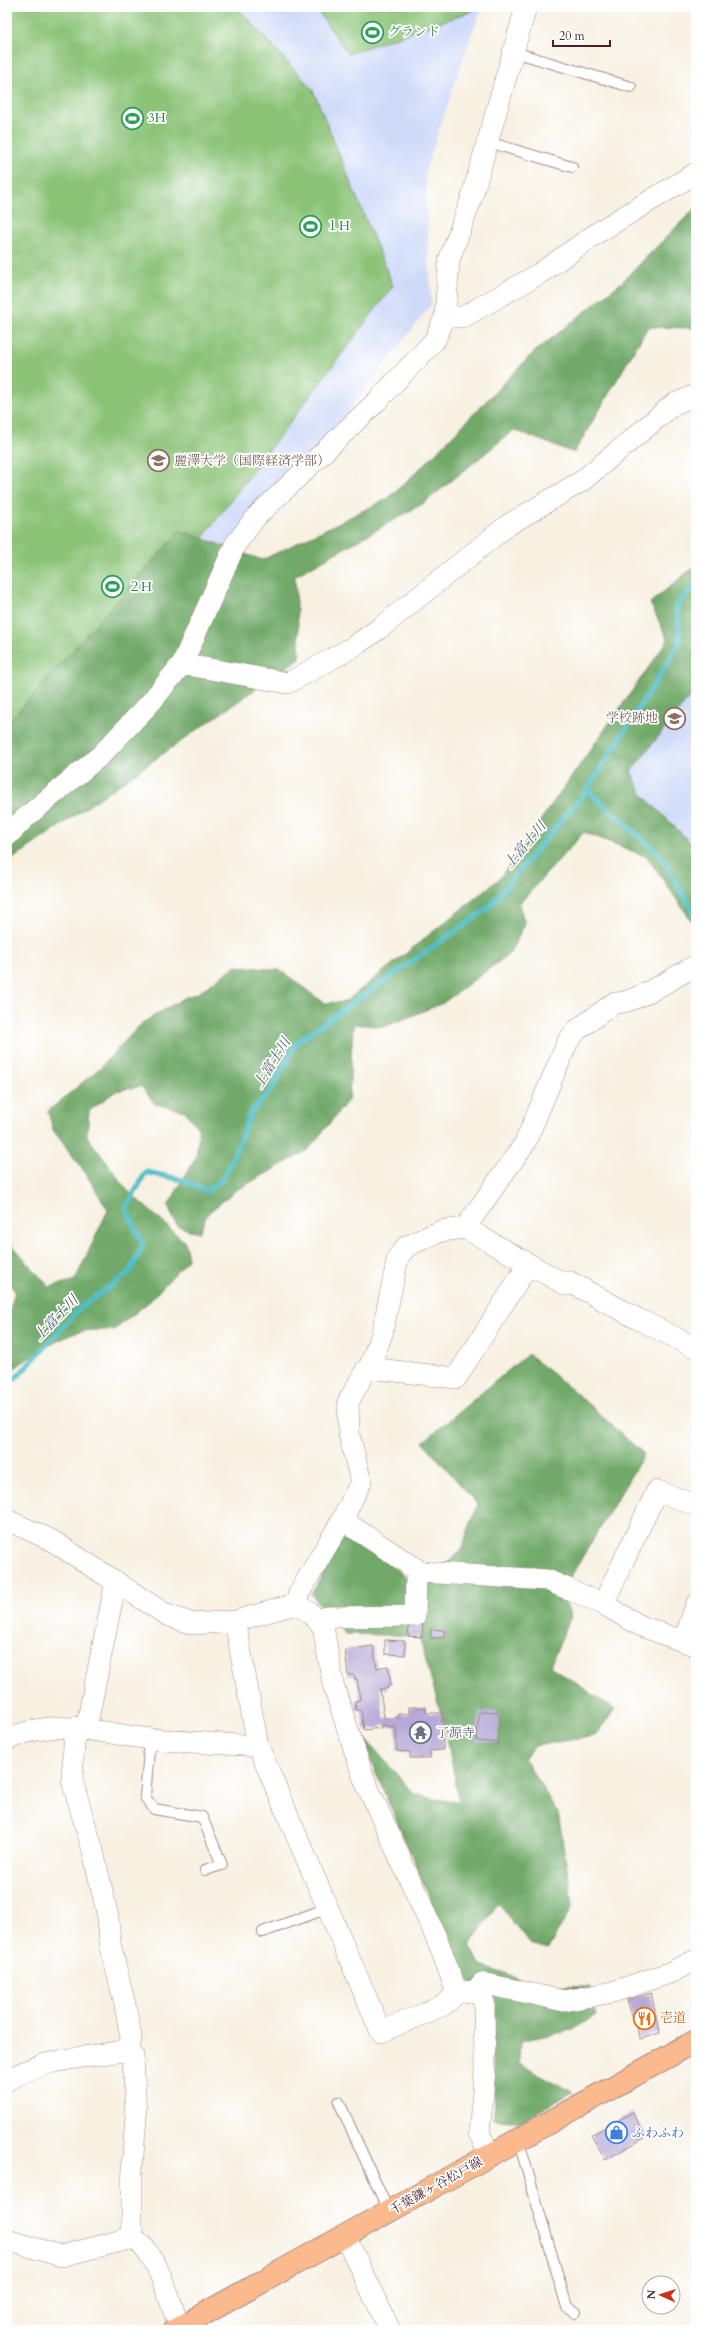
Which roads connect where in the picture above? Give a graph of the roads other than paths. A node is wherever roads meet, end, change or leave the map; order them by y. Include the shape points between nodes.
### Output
1 (526, 7) edge
2 (514, 52) junction
3 (631, 87) dead end
4 (488, 142) junction
5 (572, 168) dead end
6 (696, 173) edge
7 (445, 318) junction
8 (696, 395) edge
9 (182, 664) junction
10 (7, 836) edge
11 (696, 964) edge
12 (465, 1228) junction
13 (528, 1265) junction
14 (696, 1348) edge
15 (369, 1368) junction
16 (696, 1504) edge
17 (7, 1520) edge
18 (342, 1520) junction
19 (421, 1572) junction
20 (116, 1581) junction
21 (296, 1604) junction
22 (603, 1604) junction
23 (696, 1605) edge
24 (235, 1621) junction
25 (319, 1622) junction
26 (690, 1644) edge
27 (80, 1728) junction
28 (150, 1738) junction
29 (7, 1740) edge
30 (258, 1746) junction
31 (205, 1870) dead end
32 (328, 1908) junction
33 (263, 1932) dead end
34 (696, 1960) edge
35 (467, 1991) junction
36 (696, 2041) edge
37 (129, 2050) junction
38 (7, 2081) edge
39 (339, 2102) dead end
40 (518, 2139) junction
41 (490, 2155) junction
42 (389, 2212) junction
43 (345, 2236) junction
44 (132, 2238) junction
45 (7, 2240) edge
46 (574, 2312) dead end
47 (178, 2329) edge
48 (390, 2330) edge

1 - 2 street
2 - 3 lane
2 - 4 street
4 - 5 lane
4 - 7 street via 471,200 449,260
6 - 7 street via 600,231 539,274 462,317
7 - 9 street via 435,340 377,401 252,522 235,545
8 - 9 street via 674,404 582,481 508,525 380,628 353,647 288,683
9 - 10 street via 151,702 101,755
11 - 12 street via 622,1004 614,1003 577,1030 568,1041 525,1143
12 - 13 street
12 - 15 street via 441,1231 407,1246 398,1257 382,1334
13 - 14 street via 566,1285 570,1282
13 - 15 street via 456,1378
15 - 18 street via 348,1402 349,1434 361,1482
16 - 22 street via 657,1491
17 - 20 street via 51,1540
18 - 19 street
18 - 21 street
19 - 22 street via 547,1580
19 - 25 street via 416,1580 416,1616 326,1618
20 - 24 street via 167,1615 187,1622 209,1624
20 - 27 street
21 - 24 street
21 - 25 street
22 - 26 street via 641,1626
23 - 26 street
24 - 30 street
25 - 35 street via 323,1626 333,1684 364,1779 439,1944
27 - 28 street
27 - 29 street via 48,1727
27 - 37 street via 72,1780 93,1851 108,1917 110,1943 130,2031
28 - 30 street
28 - 31 lane via 144,1797 154,1809 202,1817 222,1865
30 - 32 street
32 - 33 lane
32 - 35 street via 381,2032 444,2006
34 - 35 street via 669,1973 613,1992 564,2001 482,1983
35 - 41 street via 484,2002 485,2070 479,2133
36 - 40 main road, 千葉鎌ヶ谷松戸線
37 - 38 street via 38,2067
37 - 44 street via 134,2056 136,2117 132,2160
39 - 42 lane
40 - 41 main road, 千葉鎌ヶ谷松戸線
40 - 46 lane via 568,2307
41 - 42 main road, 千葉鎌ヶ谷松戸線
42 - 43 main road, 千葉鎌ヶ谷松戸線
43 - 47 main road, 千葉鎌ヶ谷松戸線
43 - 48 street
44 - 45 street via 61,2256
44 - 47 street via 142,2243 154,2264

